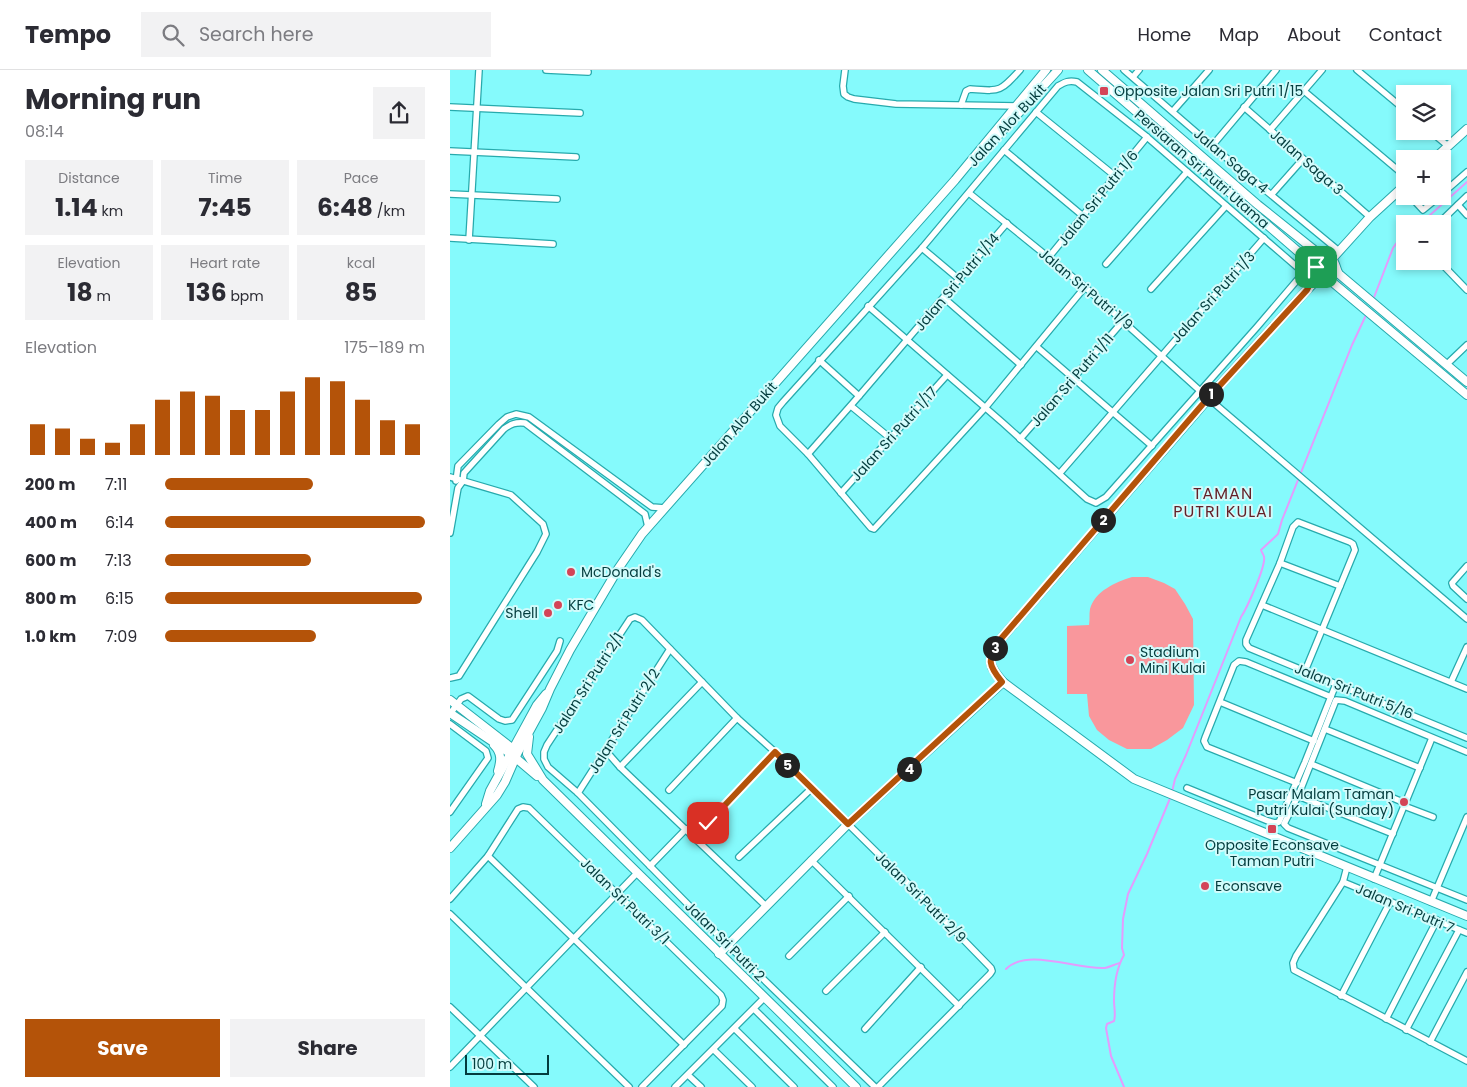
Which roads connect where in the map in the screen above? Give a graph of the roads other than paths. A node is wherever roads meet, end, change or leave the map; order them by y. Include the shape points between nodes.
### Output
1 (479, 70) edge
2 (546, 70) edge
3 (845, 70) edge
4 (1020, 70) edge
5 (1046, 70) edge
6 (1058, 70) edge
7 (1088, 70) edge
8 (1102, 70) edge
9 (1124, 70) edge
10 (1139, 70) edge
11 (1209, 70) edge
12 (1276, 70) edge
13 (1322, 70) edge
14 (1357, 70) edge
15 (588, 72) dead end
16 (1133, 77) junction
17 (1304, 91) junction
18 (1396, 102) edge
19 (961, 105) junction
20 (1016, 106) junction
21 (450, 107) edge
22 (1025, 107) junction
23 (1244, 107) junction
24 (475, 108) junction
25 (1173, 111) junction
26 (1036, 112) junction
27 (580, 113) dead end
28 (1467, 129) edge
29 (1270, 130) junction
30 (1147, 137) junction
31 (1441, 140) edge
32 (1212, 146) junction
33 (1448, 146) junction
34 (1004, 150) junction
35 (1444, 150) edge
36 (450, 151) edge
37 (474, 152) junction
38 (576, 157) dead end
39 (1303, 158) junction
40 (1396, 168) edge
41 (1187, 172) junction
42 (1467, 172) edge
43 (1115, 176) junction
44 (955, 180) junction
45 (1451, 186) edge
46 (969, 193) junction
47 (450, 194) edge
48 (1272, 194) junction
49 (1396, 194) edge
50 (472, 195) junction
51 (1467, 196) edge
52 (557, 199) dead end
53 (1418, 205) edge
54 (1429, 205) edge
55 (1458, 205) junction
56 (1226, 206) junction
57 (1447, 215) edge
58 (1467, 215) edge
59 (1083, 216) junction
60 (1370, 216) junction
61 (1007, 224) junction
62 (450, 238) edge
63 (1264, 238) junction
64 (469, 240) junction
65 (553, 244) dead end
66 (922, 248) junction
67 (1339, 251) junction
68 (1049, 258) junction
69 (1327, 258) junction
70 (1106, 264) dead end
71 (1336, 267) junction
72 (1448, 270) edge
73 (1304, 272) junction
74 (1320, 272) junction
75 (960, 280) junction
76 (1312, 280) junction
77 (1086, 287) junction
78 (1151, 289) dead end
79 (1307, 290) junction
80 (1467, 290) edge
81 (944, 298) junction
82 (868, 306) junction
83 (1124, 320) junction
84 (907, 340) junction
85 (1467, 345) edge
86 (1037, 347) junction
87 (1161, 355) junction
88 (819, 360) junction
89 (1021, 365) junction
90 (1446, 365) junction
91 (948, 375) junction
92 (1074, 378) junction
93 (1467, 382) edge
94 (1200, 390) junction
95 (1467, 395) edge
96 (859, 396) junction
97 (1208, 398) junction
98 (851, 406) junction
99 (985, 408) junction
100 (1112, 412) junction
101 (890, 438) junction
102 (1020, 439) junction
103 (1152, 446) junction
104 (808, 454) junction
105 (1060, 473) junction
106 (453, 478) edge
107 (462, 481) junction
108 (458, 488) junction
109 (841, 493) junction
110 (665, 508) junction
111 (648, 527) junction
112 (450, 533) edge
113 (1280, 562) junction
114 (1467, 566) edge
115 (1340, 586) junction
116 (1467, 599) edge
117 (1262, 605) junction
118 (635, 617) joint
119 (1467, 619) edge
120 (1323, 630) junction
121 (560, 641) dead end
122 (1467, 647) edge
123 (670, 649) junction
124 (1305, 671) junction
125 (452, 678) edge
126 (702, 682) junction
127 (1002, 682) junction
128 (1451, 682) junction
129 (1336, 684) junction
130 (1467, 689) edge
131 (1334, 699) junction
132 (454, 702) edge
133 (1220, 702) junction
134 (450, 713) edge
135 (737, 718) junction
136 (532, 721) junction
137 (450, 724) edge
138 (1325, 729) junction
139 (488, 733) junction
140 (1432, 738) junction
141 (1467, 738) edge
142 (1314, 741) junction
143 (606, 751) junction
144 (544, 752) joint
145 (775, 752) junction
146 (1467, 752) edge
147 (515, 753) junction
148 (1311, 764) junction
149 (620, 767) junction
150 (1420, 768) junction
151 (535, 772) junction
152 (505, 782) junction
153 (1297, 783) junction
154 (1188, 788) dead end
155 (811, 789) junction
156 (669, 790) dead end
157 (490, 792) junction
158 (578, 793) junction
159 (1298, 796) junction
160 (450, 799) edge
161 (456, 803) junction
162 (1405, 804) junction
163 (484, 808) junction
164 (450, 812) edge
165 (1433, 817) dead end
166 (1467, 817) edge
167 (708, 823) dead end
168 (848, 824) junction
169 (686, 829) junction
170 (1393, 834) junction
171 (450, 848) edge
172 (488, 856) junction
173 (739, 857) dead end
174 (811, 860) junction
175 (650, 866) junction
176 (1379, 866) junction
177 (1346, 867) junction
178 (638, 873) junction
179 (1374, 879) junction
180 (1343, 882) junction
181 (1437, 889) junction
182 (617, 894) junction
183 (848, 896) junction
184 (450, 899) edge
185 (1467, 900) edge
186 (1390, 902) junction
187 (1431, 902) junction
188 (766, 906) junction
189 (450, 914) edge
190 (1467, 916) edge
191 (1437, 920) junction
192 (1460, 930) junction
193 (886, 932) junction
194 (1467, 933) edge
195 (573, 940) junction
196 (728, 945) junction
197 (719, 954) junction
198 (789, 956) dead end
199 (921, 968) junction
200 (1467, 972) edge
201 (527, 988) junction
202 (826, 991) dead end
203 (1341, 996) junction
204 (764, 998) junction
205 (959, 1006) junction
206 (450, 1007) edge
207 (754, 1009) junction
208 (1386, 1019) junction
209 (734, 1029) junction
210 (865, 1029) dead end
211 (1406, 1030) junction
212 (480, 1035) junction
213 (1430, 1042) junction
214 (684, 1045) junction
215 (714, 1050) junction
216 (1467, 1061) edge
217 (450, 1067) edge
218 (688, 1075) junction
219 (534, 1087) edge
220 (629, 1087) edge
221 (642, 1087) edge
222 (675, 1087) edge
223 (701, 1087) edge
224 (752, 1087) edge
225 (794, 1087) edge
226 (833, 1087) edge
227 (856, 1087) edge
228 (877, 1087) edge

1 - 24 street
2 - 15 street
3 - 19 street via 844,94 854,99 896,104
4 - 19 street via 1000,89 966,91
5 - 20 main road, Jalan Alor Bukit
6 - 22 main road, Jalan Alor Bukit
7 - 74 main road, Persiaran Sri Putri Utama
8 - 69 main road, Persiaran Sri Putri Utama via 1258,205
9 - 16 street, Jalan Saga 4
10 - 16 street
11 - 25 street
12 - 23 street
13 - 17 street
14 - 18 street
16 - 25 street, Jalan Saga 4
17 - 29 street
17 - 40 street
19 - 20 street
20 - 22 street
20 - 44 main road, Jalan Alor Bukit
21 - 24 street
22 - 44 main road, Jalan Alor Bukit
23 - 29 street, Jalan Saga 3
23 - 32 street
24 - 27 street
24 - 37 street
25 - 32 street, Jalan Saga 4
26 - 30 street via 1058,86 1071,80
26 - 34 street
26 - 43 street
28 - 33 main road
29 - 39 street, Jalan Saga 3
30 - 41 street
30 - 43 street, Jalan Sri Putri 1/6
31 - 33 street
32 - 48 street, Jalan Saga 4
33 - 35 main road
34 - 46 street
34 - 59 street
36 - 37 street
37 - 38 street
37 - 50 street
39 - 48 street
39 - 60 street, Jalan Saga 3
41 - 56 street
41 - 70 street
42 - 45 street
43 - 59 street, Jalan Sri Putri 1/6
44 - 110 main road, Jalan Alor Bukit
46 - 61 street, Jalan Sri Putri 1/9
46 - 66 street
47 - 50 street
48 - 67 street, Jalan Saga 4
49 - 60 main road
50 - 52 street
50 - 64 street
51 - 55 street
53 - 54 street via 1423,210
55 - 57 street
55 - 58 street
56 - 63 street
56 - 78 street
59 - 68 street, Jalan Sri Putri 1/6
60 - 67 main road
61 - 68 street, Jalan Sri Putri 1/9
61 - 75 street, Jalan Sri Putri 1/14
62 - 64 street
63 - 73 street
63 - 87 street, Jalan Sri Putri 1/3
64 - 65 street
66 - 75 street
66 - 82 street
67 - 69 main road
68 - 77 street, Jalan Sri Putri 1/9
69 - 71 main road
69 - 74 main road via 1318,261
71 - 74 main road via 1334,273
71 - 90 main road via 1339,274
72 - 80 street
73 - 76 street
73 - 94 street
74 - 76 main road
74 - 79 main road
74 - 95 main road, Persiaran Sri Putri Utama
75 - 81 street, Jalan Sri Putri 1/14
76 - 79 main road
77 - 83 street, Jalan Sri Putri 1/9
77 - 86 street
79 - 97 main road
81 - 84 street, Jalan Sri Putri 1/14
81 - 89 street
82 - 84 street
82 - 88 street
83 - 87 street, Jalan Sri Putri 1/9
83 - 92 street, Jalan Sri Putri 1/11
84 - 91 street
84 - 96 street, Jalan Sri Putri 1/14
85 - 90 street
86 - 89 street
86 - 92 street
87 - 94 street, Jalan Sri Putri 1/9
87 - 100 street, Jalan Sri Putri 1/3
88 - 96 street
88 - 104 street via 778,408 776,415 780,426
89 - 99 street
90 - 93 main road
91 - 99 street
91 - 101 street, Jalan Sri Putri 1/17
92 - 100 street
92 - 102 street, Jalan Sri Putri 1/11
94 - 97 street, Jalan Sri Putri 1/9
94 - 103 street
96 - 98 street, Jalan Sri Putri 1/14
97 - 119 street, Jalan Sri Putri 1/9
97 - 127 main road via 999,641 991,666
98 - 101 street
98 - 104 street, Jalan Sri Putri 1/14
99 - 102 street
99 - 109 street via 874,529
100 - 103 street
100 - 105 street, Jalan Sri Putri 1/3
101 - 109 street, Jalan Sri Putri 1/17
102 - 105 street
103 - 105 street via 1106,497 1096,503 1087,499
104 - 109 street
106 - 107 street
106 - 108 street
106 - 110 street via 458,466 499,424 516,414 529,417 652,507
107 - 108 street
107 - 111 street via 467,469 504,429 511,424 525,423 645,514
107 - 125 street via 511,495 543,524 546,534 538,552 459,676
108 - 112 street
110 - 111 main road, Jalan Alor Bukit
111 - 136 main road, Jalan Alor Bukit via 618,570
113 - 115 street
113 - 115 street via 1295,523 1302,523 1353,544 1355,550
113 - 117 street
114 - 116 street via 1452,583
115 - 120 street
117 - 120 street
117 - 124 street, Jalan Sri Putri 5/16 via 1246,644 1251,650
118 - 123 street, Jalan Sri Putri 2/9 via 642,620
118 - 144 street, Jalan Sri Putri 2/1 via 630,619
120 - 124 street
120 - 128 street
121 - 132 street via 557,651 512,720 499,719 468,696
122 - 128 street
123 - 126 street, Jalan Sri Putri 2/9
123 - 143 street, Jalan Sri Putri 2/2
124 - 129 street, Jalan Sri Putri 5/16
126 - 135 street, Jalan Sri Putri 2/9
126 - 149 street
127 - 168 main road
127 - 177 main road via 1134,779
128 - 130 street
129 - 131 street
129 - 141 street, Jalan Sri Putri 5/16
131 - 133 street via 1242,661 1234,665
131 - 138 street
131 - 140 street
131 - 142 street
132 - 134 street
132 - 139 main road
133 - 142 street
133 - 153 street via 1204,745
134 - 139 main road
135 - 145 street, Jalan Sri Putri 2/9
135 - 156 street
136 - 139 main road via 515,736
136 - 147 main road, Jalan Alor Bukit
136 - 151 main road via 527,754
137 - 161 street via 486,751 488,758
138 - 148 street
138 - 150 street
139 - 147 main road
139 - 157 main road via 501,758
140 - 146 street
140 - 150 street
142 - 153 street
143 - 149 street
143 - 158 street, Jalan Sri Putri 2/2
144 - 158 street, Jalan Sri Putri 2 via 548,767
145 - 155 street, Jalan Sri Putri 2/9
145 - 167 street
147 - 151 main road
147 - 152 main road, Jalan Alor Bukit
147 - 157 main road, Jalan Alor Bukit
148 - 159 street
148 - 162 street
149 - 169 street
150 - 162 street
151 - 152 main road via 520,769
151 - 178 main road
152 - 163 main road, Jalan Alor Bukit
153 - 154 street via 1281,818 1275,823
155 - 168 street, Jalan Sri Putri 2/9
155 - 173 street
157 - 163 main road, Jalan Alor Bukit
158 - 175 street, Jalan Sri Putri 2
159 - 170 street
159 - 176 street via 1285,827
160 - 161 street
161 - 164 street
162 - 165 street
162 - 170 street
163 - 171 main road, Jalan Alor Bukit
166 - 181 street
168 - 174 main road
168 - 205 street, Jalan Sri Putri 2/9 via 988,964 992,971
169 - 175 street
169 - 188 street
170 - 176 street
172 - 182 street, Jalan Sri Putri 3/1 via 513,814 518,809 528,808
172 - 184 street
172 - 195 street
174 - 183 street
174 - 188 main road
175 - 196 street, Jalan Sri Putri 2
176 - 179 street
176 - 181 street
177 - 179 main road
177 - 180 street
178 - 182 street
178 - 197 main road
179 - 187 main road
180 - 186 street, Jalan Sri Putri 7
180 - 203 street via 1292,966
181 - 185 street
181 - 187 street
182 - 195 street
182 - 214 street, Jalan Sri Putri 3/1 via 721,995 722,1006
183 - 193 street
183 - 198 street
186 - 191 street, Jalan Sri Putri 7
186 - 203 street
187 - 190 main road
188 - 196 main road
189 - 201 street
191 - 192 street, Jalan Sri Putri 7
191 - 208 street
192 - 194 street, Jalan Sri Putri 7
192 - 211 street
193 - 199 street
193 - 202 street
195 - 201 street
195 - 214 street
196 - 197 main road
196 - 228 street, Jalan Sri Putri 2
197 - 204 main road
199 - 205 street
199 - 210 street
200 - 213 street
201 - 212 street
201 - 220 street
203 - 208 street
204 - 207 street
204 - 227 main road
205 - 228 street
206 - 212 street
207 - 209 street
207 - 226 street
208 - 211 street
209 - 215 street
209 - 225 street
211 - 213 street
212 - 217 street
212 - 219 street
213 - 216 street
214 - 221 street
215 - 218 street
215 - 224 street
218 - 222 street
218 - 223 street

